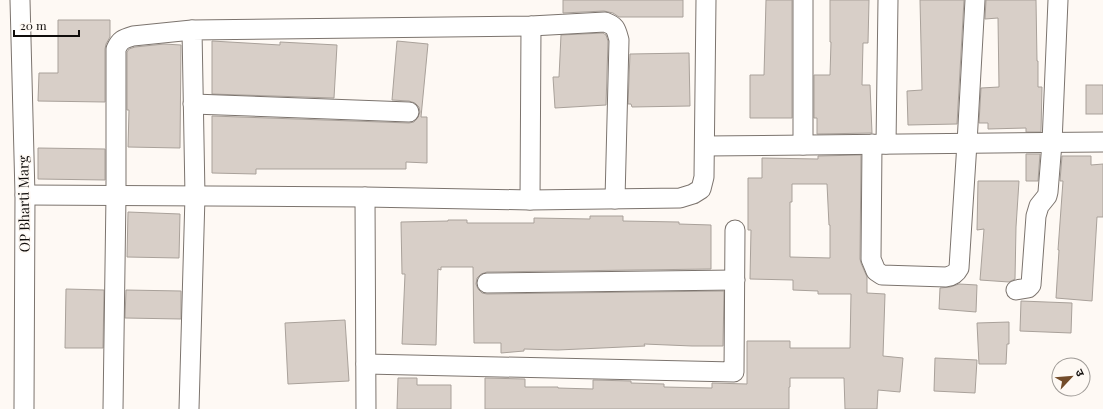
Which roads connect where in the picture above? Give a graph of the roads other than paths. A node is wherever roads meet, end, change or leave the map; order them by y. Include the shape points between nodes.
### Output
1 (20, 0) edge
2 (706, 0) edge
3 (803, 0) edge
4 (888, 0) edge
5 (975, 0) edge
6 (1058, 0) edge
7 (531, 26) junction
8 (192, 30) junction
9 (193, 104) junction
10 (409, 112) dead end
11 (1103, 142) edge
12 (967, 143) junction
13 (1052, 143) junction
14 (879, 144) junction
15 (803, 145) junction
16 (705, 146) junction
17 (25, 195) junction
18 (116, 196) junction
19 (195, 196) junction
20 (365, 197) junction
21 (615, 199) junction
22 (530, 200) junction
23 (735, 230) dead end
24 (735, 280) junction
25 (487, 283) dead end
26 (1016, 290) dead end
27 (366, 364) junction
28 (24, 409) edge
29 (113, 409) edge
30 (190, 409) edge
31 (366, 409) edge

1 - 17 street, OP Bharti Marg
2 - 16 street
3 - 15 street
4 - 14 street
5 - 12 street
6 - 13 street
7 - 8 street
7 - 21 street via 605,22 617,30 619,40
7 - 22 street
8 - 9 street
8 - 18 street via 133,36 119,42 116,49
9 - 10 street
9 - 19 street
11 - 13 street
12 - 13 street
12 - 14 street
12 - 14 street via 959,268 952,276 946,277 882,274 876,271 871,258
13 - 26 street via 1047,196 1039,206 1036,216 1031,285
14 - 15 street
15 - 16 street
16 - 21 street via 704,177 701,189 693,194 680,198
17 - 18 street
17 - 28 street, OP Bharti Marg
18 - 19 street
18 - 29 street
19 - 20 street
19 - 30 street
20 - 22 street
20 - 27 street
21 - 22 street
23 - 24 street
24 - 25 street
24 - 27 street via 734,372
27 - 31 street

